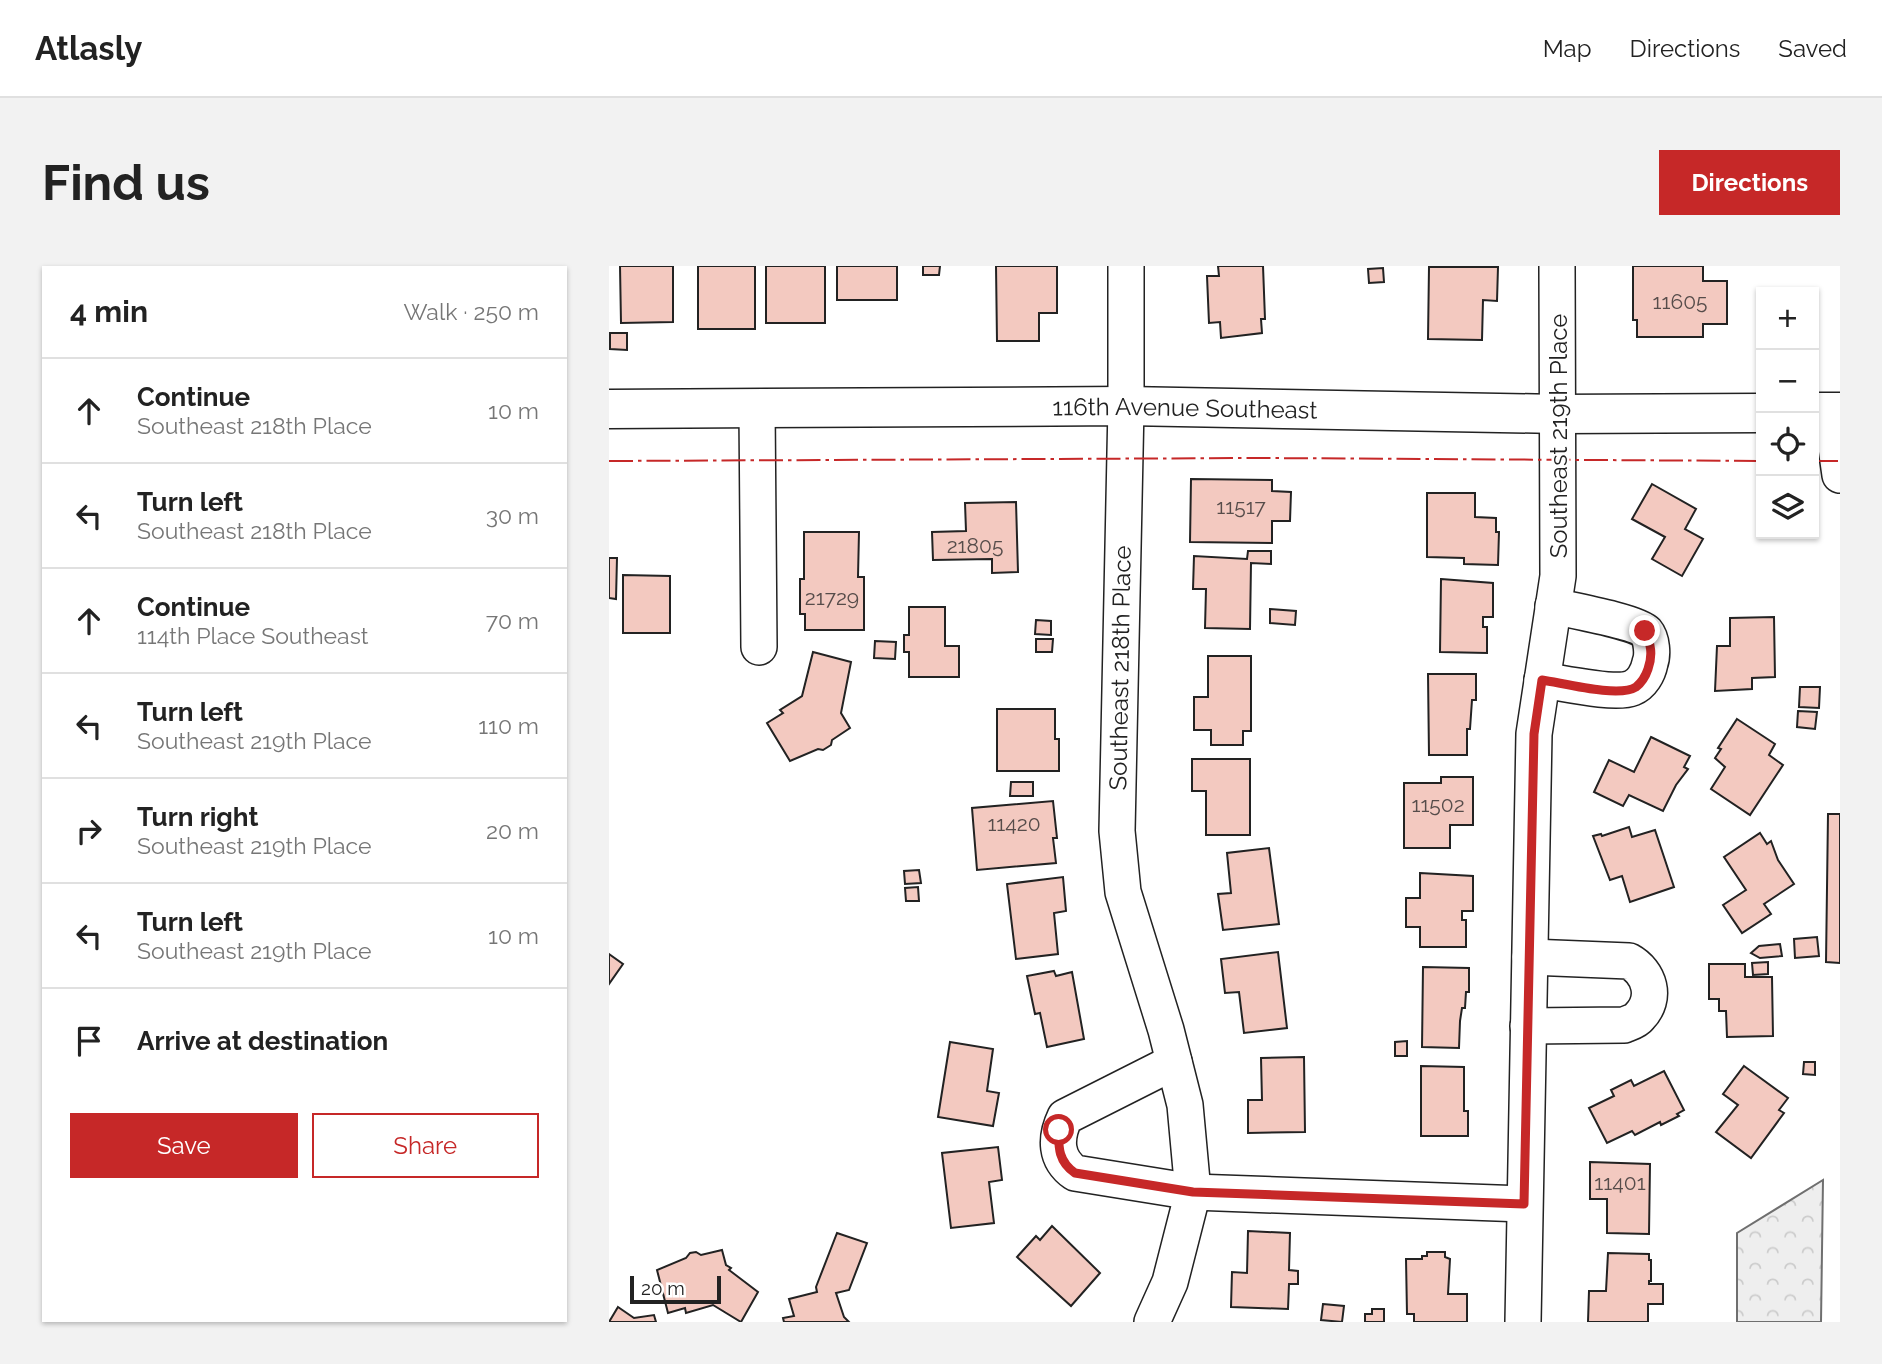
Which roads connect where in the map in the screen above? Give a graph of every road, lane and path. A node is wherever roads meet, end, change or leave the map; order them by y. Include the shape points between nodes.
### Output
1 (1126, 266) edge
2 (1557, 266) edge
3 (1126, 406) junction
4 (757, 408) junction
5 (609, 409) edge
6 (1756, 412) edge
7 (1828, 412) edge
8 (1558, 414) junction
9 (1840, 475) edge
10 (1553, 606) junction
11 (759, 647) dead end
12 (1542, 680) junction
13 (1529, 957) junction
14 (1528, 1026) junction
15 (1174, 1062) junction
16 (1193, 1192) junction
17 (1524, 1204) junction
18 (1153, 1322) edge
19 (1523, 1322) edge

1 - 3 street, Southeast 218th Place
2 - 8 street, Southeast 219th Place
3 - 4 main road, 116th Avenue Southeast
3 - 8 main road, 116th Avenue Southeast
3 - 15 street, Southeast 218th Place via 1117,831 1123,892
4 - 5 main road, 116th Avenue Southeast
4 - 11 street
6 - 8 main road, 116th Avenue Southeast
7 - 9 street
8 - 10 street, Southeast 219th Place via 1558,576
10 - 12 street, Southeast 219th Place
10 - 12 street via 1645,631 1651,660 1635,687 1621,691
12 - 13 street, Southeast 219th Place via 1534,734
13 - 14 street, Southeast 219th Place
13 - 14 street via 1629,961 1639,967 1650,990 1639,1018 1625,1025
14 - 17 street, Southeast 219th Place
15 - 16 street, Southeast 218th Place via 1185,1105
15 - 16 street via 1065,1117 1058,1148 1065,1167 1075,1173
16 - 17 street
16 - 18 street, Southeast 218th Place via 1170,1282
17 - 19 street, Southeast 219th Place

